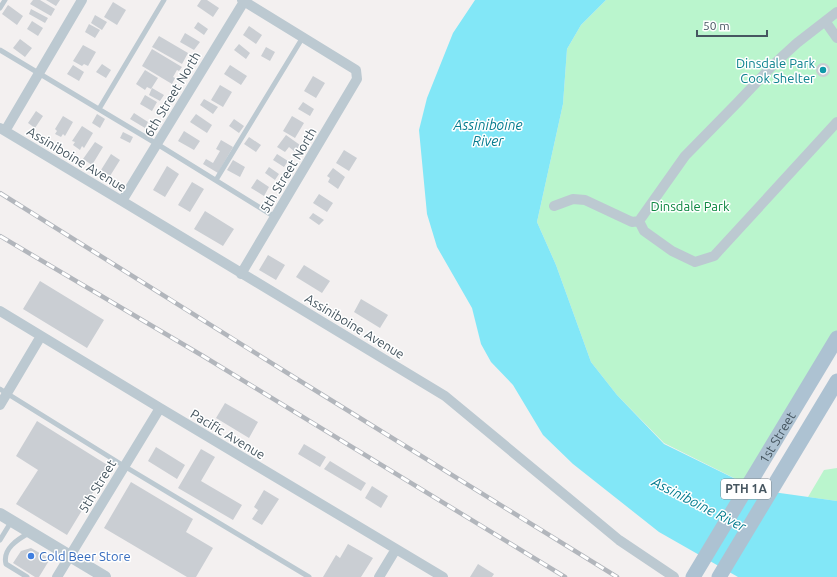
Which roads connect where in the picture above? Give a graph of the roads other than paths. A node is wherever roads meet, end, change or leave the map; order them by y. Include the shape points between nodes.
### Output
1 (5, 0) edge
2 (82, 0) edge
3 (164, 0) edge
4 (244, 0) edge
5 (0, 8) edge
6 (837, 12) edge
7 (825, 21) junction
8 (303, 37) junction
9 (837, 38) edge
10 (0, 50) edge
11 (39, 73) junction
12 (99, 109) junction
13 (837, 122) edge
14 (2, 130) edge
15 (157, 144) junction
16 (216, 180) junction
17 (122, 201) junction
18 (554, 206) dead end
19 (275, 217) junction
20 (639, 221) junction
21 (241, 274) junction
22 (0, 311) edge
23 (41, 336) junction
24 (837, 338) edge
25 (837, 381) edge
26 (3, 392) edge
27 (0, 405) edge
28 (160, 408) junction
29 (124, 466) junction
30 (0, 514) edge
31 (12, 521) junction
32 (31, 532) junction
33 (0, 540) edge
34 (396, 549) junction
35 (70, 556) junction
36 (27, 577) edge
37 (57, 577) edge
38 (105, 577) edge
39 (309, 577) edge
40 (379, 577) edge
41 (443, 577) edge
42 (674, 577) edge
43 (693, 577) edge
44 (719, 577) edge

1 - 5 lane
2 - 11 street
3 - 12 lane
4 - 8 street
4 - 15 street, 6th Street North
6 - 7 street
7 - 9 street
7 - 20 street via 773,65 685,156
8 - 16 lane
8 - 19 street, 5th Street North via 356,70 357,80
10 - 11 lane
11 - 12 lane
11 - 14 street
12 - 15 lane
13 - 20 street via 714,256 696,262 672,251 644,231
14 - 17 street, Assiniboine Avenue
15 - 16 lane
15 - 17 street, 6th Street North
16 - 19 lane
17 - 21 street, Assiniboine Avenue
18 - 20 street via 573,199 585,200 632,222
19 - 21 street, 5th Street North
21 - 42 street, Assiniboine Avenue via 445,396 619,540
22 - 23 street, Pacific Avenue
23 - 26 street
23 - 28 street, Pacific Avenue
24 - 43 main road, 1st Street / PTH 1A
25 - 44 main road, 1st Street / PTH 1A
26 - 27 street
26 - 29 lane
28 - 29 street, 5th Street
28 - 34 street, Pacific Avenue
29 - 35 street, 5th Street
29 - 39 lane
30 - 31 street
31 - 32 street
31 - 33 lane
32 - 35 street
32 - 36 lane via 13,543 5,559 6,564
34 - 40 street
34 - 41 street, Pacific Avenue
35 - 37 street, 5th Street
35 - 38 street

